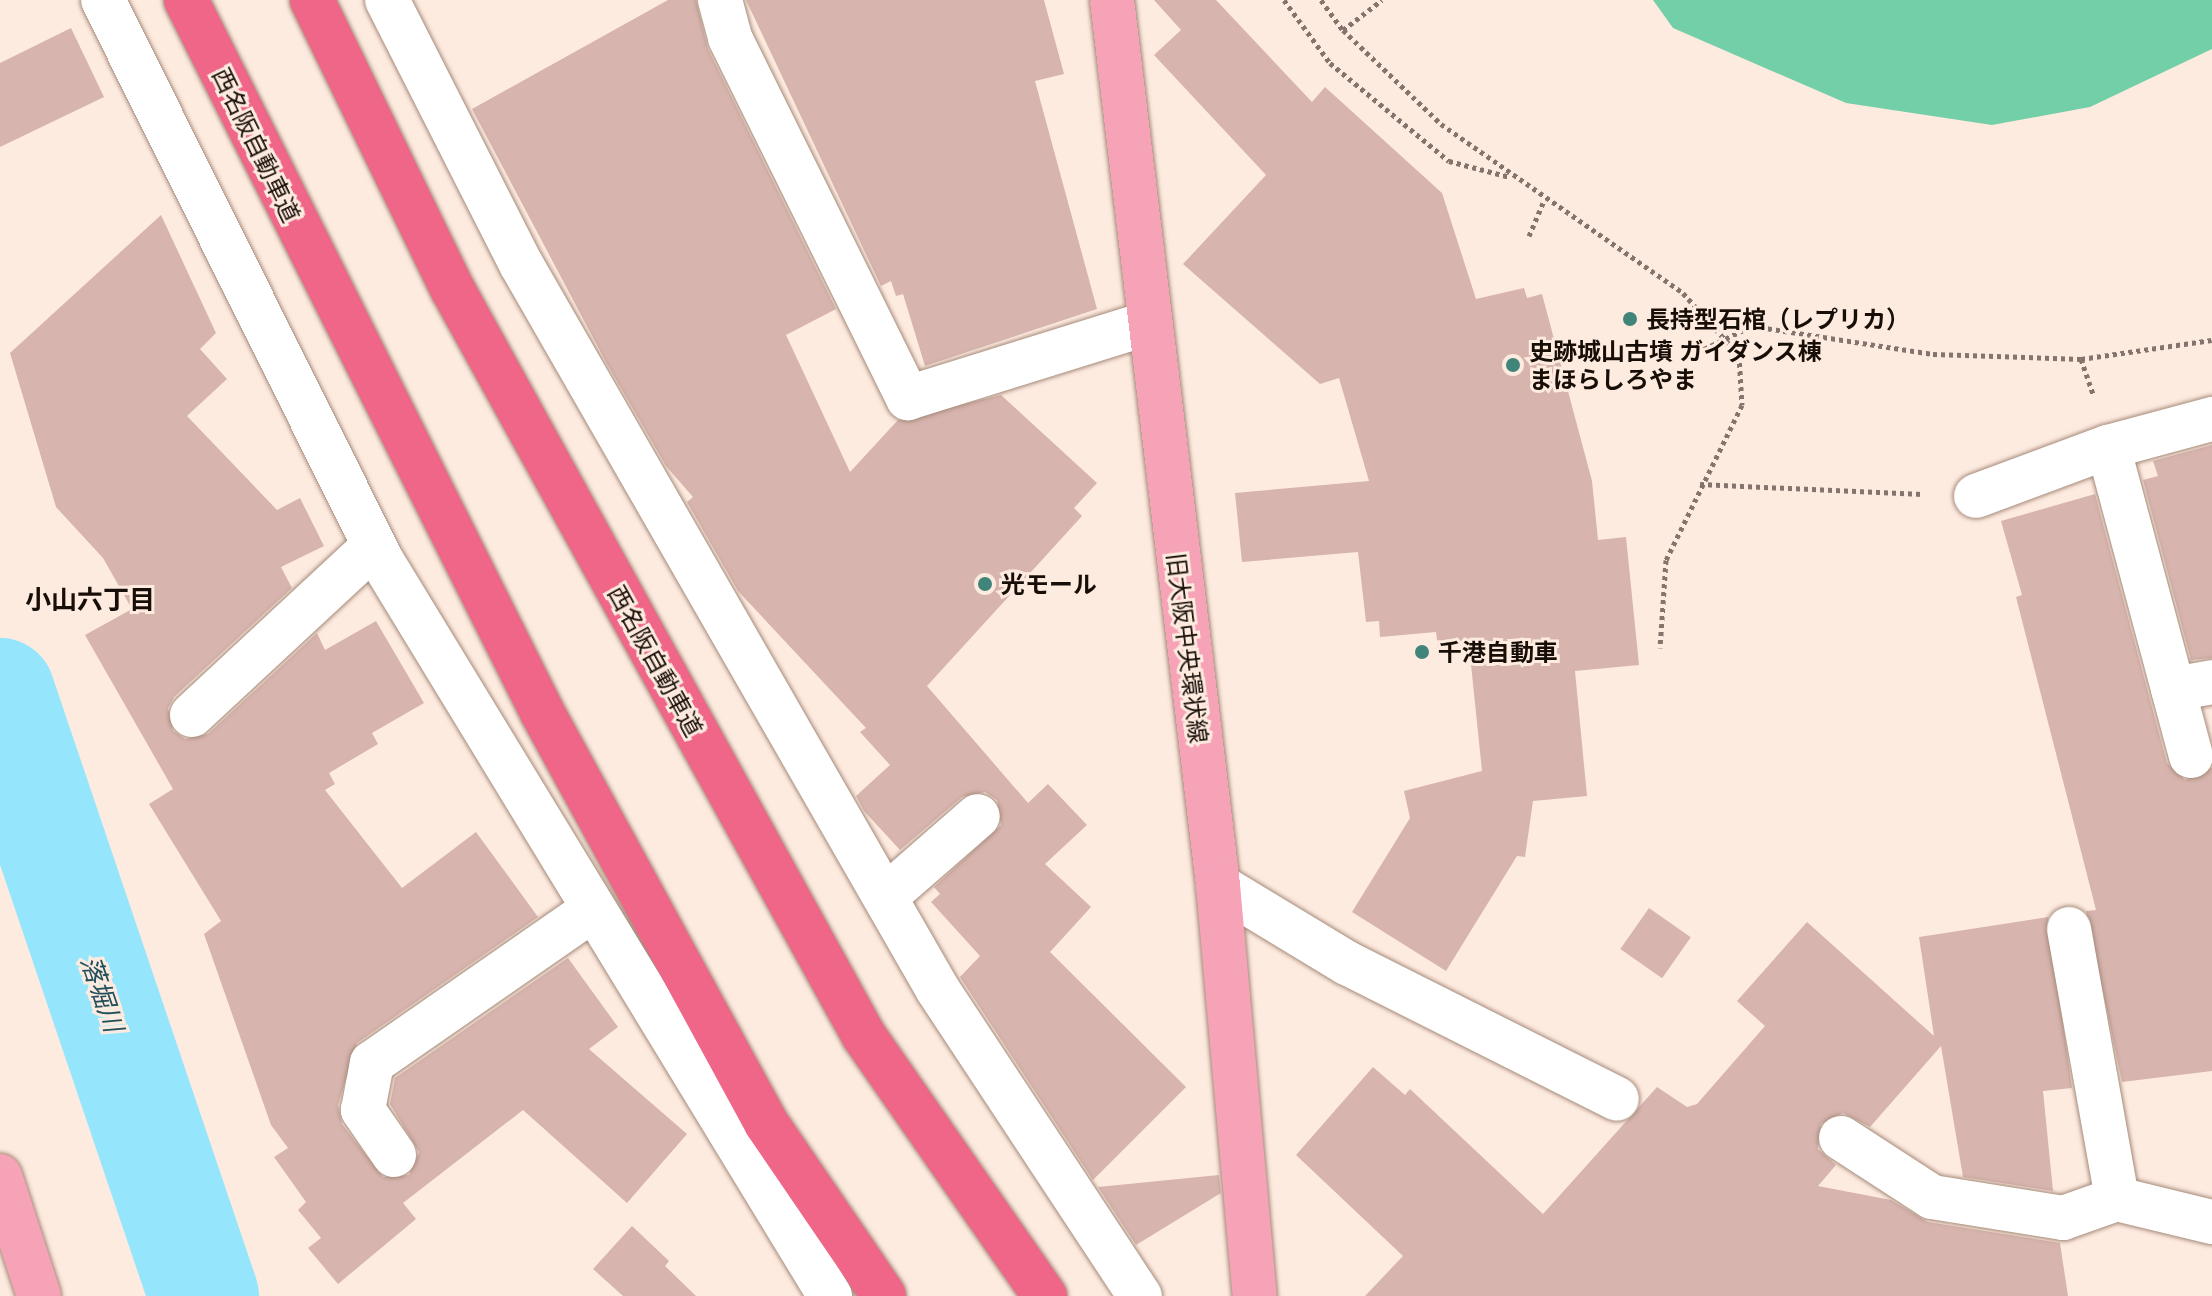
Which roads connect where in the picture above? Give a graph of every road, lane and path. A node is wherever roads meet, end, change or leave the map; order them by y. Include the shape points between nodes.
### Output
1 (103, 0) edge
2 (186, 0) edge
3 (312, 0) edge
4 (387, 0) edge
5 (720, 0) edge
6 (1112, 0) edge
7 (1284, 0) edge
8 (1321, 0) edge
9 (1382, 0) edge
10 (1343, 30) junction
11 (1515, 178) junction
12 (1544, 200) junction
13 (1529, 236) dead end
14 (1149, 323) junction
15 (1721, 340) junction
16 (2212, 340) edge
17 (1706, 348) dead end
18 (2212, 419) edge
19 (2108, 447) junction
20 (1700, 484) junction
21 (1976, 496) joint
22 (374, 546) junction
23 (1660, 648) dead end
24 (2193, 686) edge
25 (192, 715) dead end
26 (2191, 756) dead end
27 (978, 816) dead end
28 (1218, 885) junction
29 (885, 897) junction
30 (591, 911) junction
31 (2069, 929) dead end
32 (1617, 1099) dead end
33 (1841, 1138) dead end
34 (394, 1155) dead end
35 (0, 1176) edge
36 (2117, 1199) junction
37 (2211, 1220) edge
38 (39, 1296) edge
39 (830, 1296) edge
40 (884, 1296) edge
41 (1045, 1296) edge
42 (1140, 1296) edge
43 (1255, 1296) edge

1 - 22 street
2 - 40 highway, 西名阪自動車道 via 380,400 550,726 766,1123
3 - 41 highway, 西名阪自動車道 via 453,290 864,1036
4 - 29 street via 521,264
5 - 14 street via 730,38 908,398
6 - 14 main road, 旧大阪中央環状線
7 - 11 path via 1330,63 1449,161
8 - 10 path
9 - 10 path
10 - 11 path via 1441,124
11 - 12 path
12 - 13 path
12 - 15 path via 1683,293
14 - 28 main road, 旧大阪中央環状線
15 - 16 path via 1752,326 1774,327 1933,354 2081,359
15 - 17 path
15 - 20 path via 1739,355 1742,405
18 - 19 street
19 - 21 street
19 - 24 street
20 - 21 path
20 - 23 path via 1666,560
22 - 25 street
22 - 30 street
24 - 26 street
27 - 29 street
28 - 32 street via 1347,963
28 - 43 main road, 旧大阪中央環状線
29 - 42 street
30 - 34 street via 372,1063 363,1110
30 - 39 street
31 - 36 street
33 - 36 street via 1932,1197 2063,1218
35 - 38 main road
36 - 37 street

